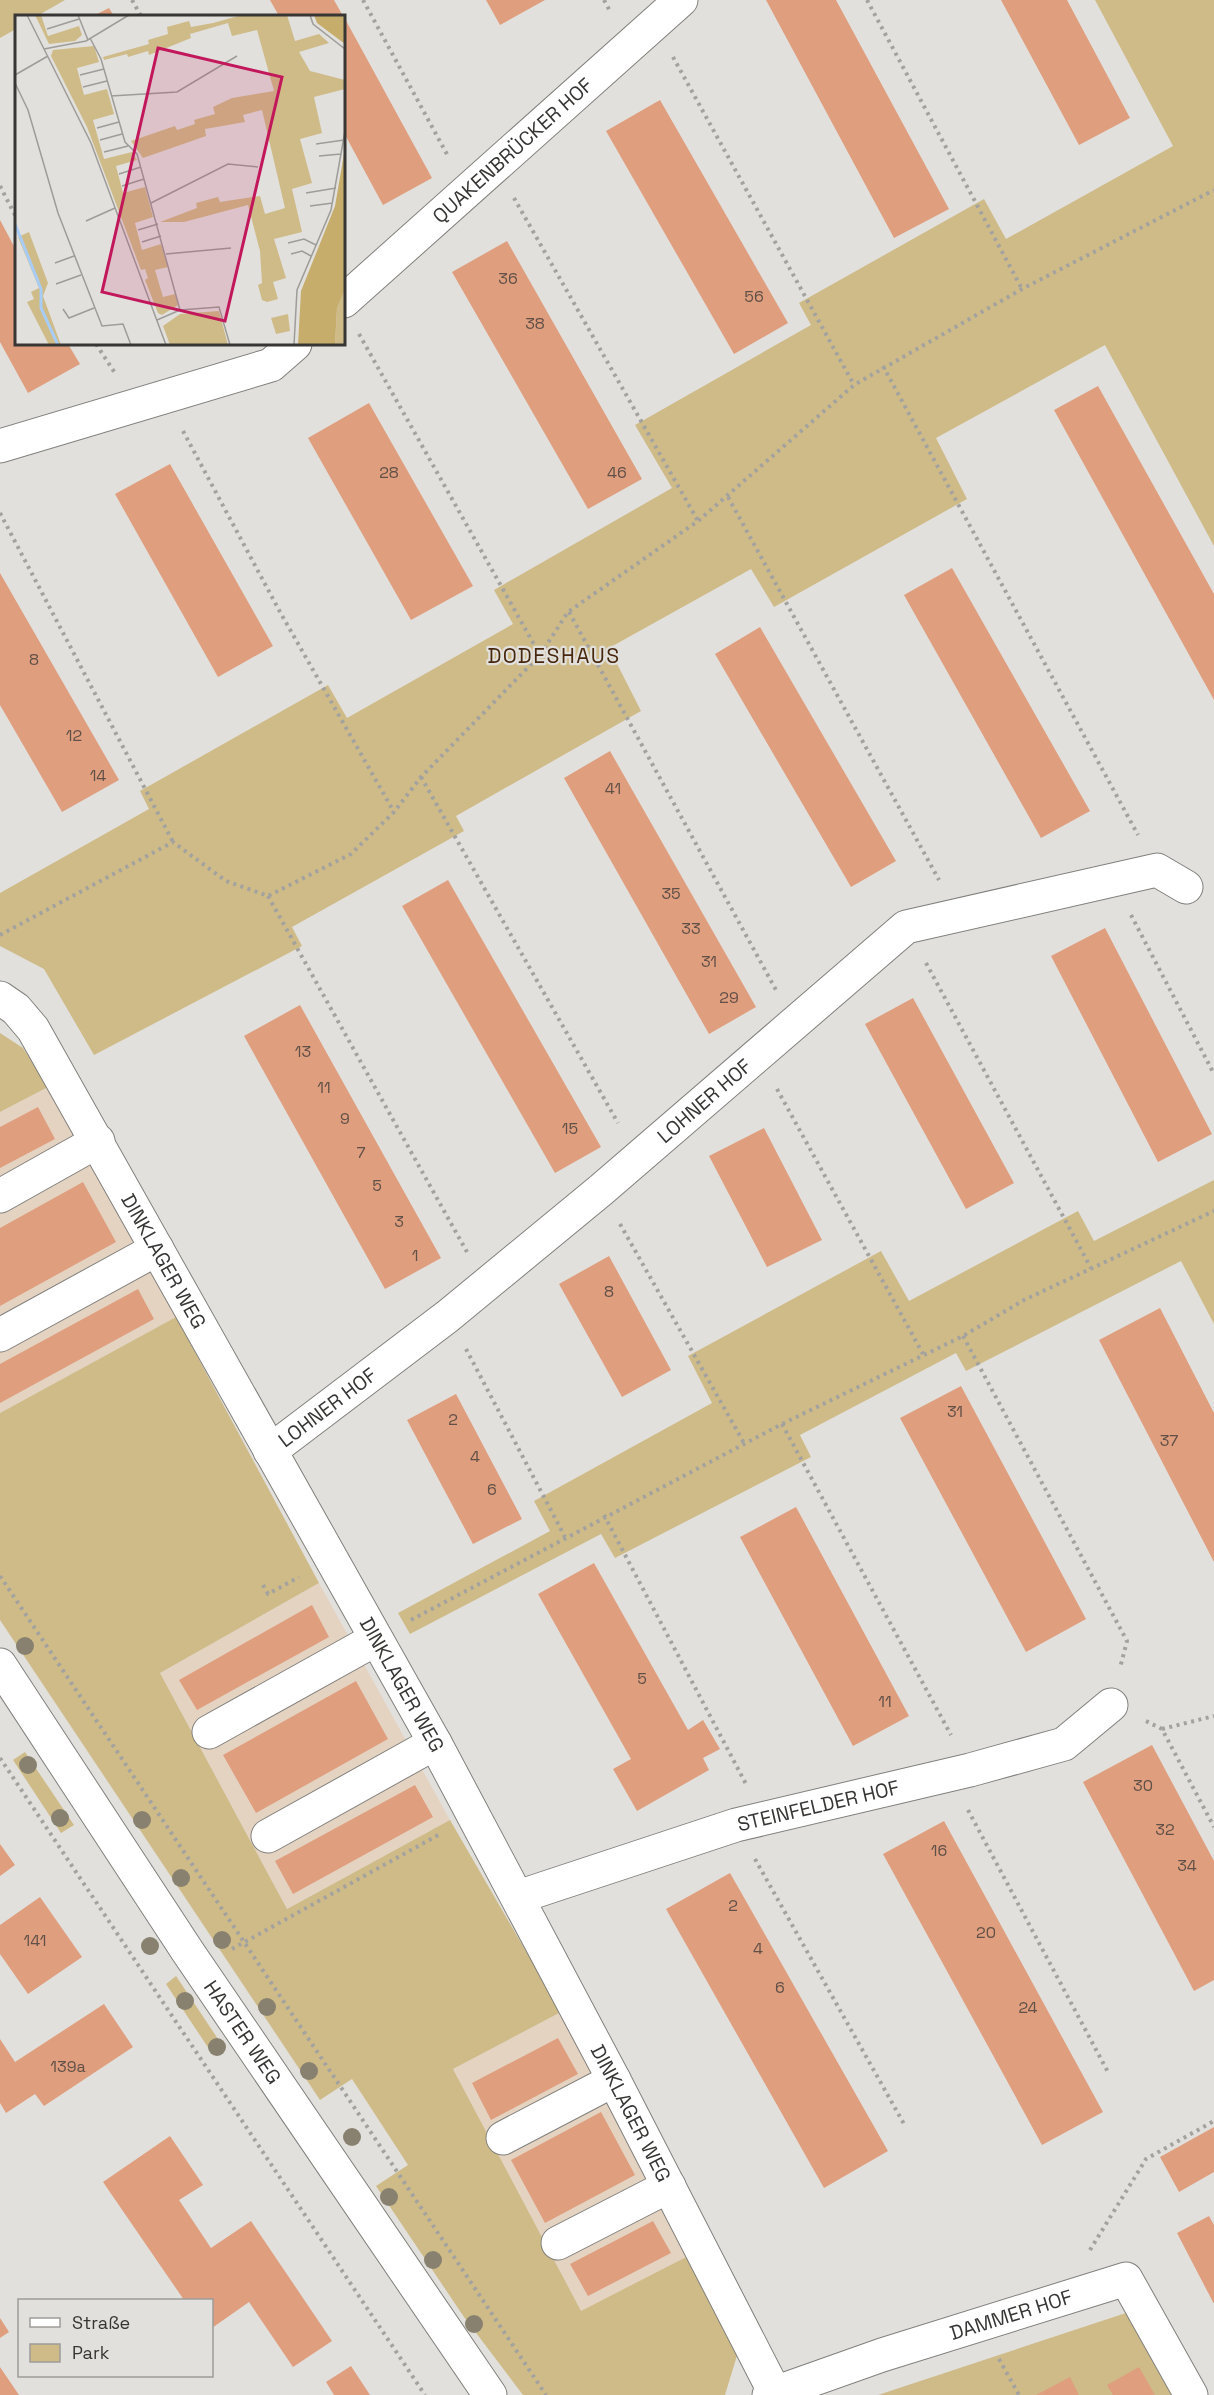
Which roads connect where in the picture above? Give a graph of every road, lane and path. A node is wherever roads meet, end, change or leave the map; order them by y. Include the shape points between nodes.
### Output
1 (132, 0) edge
2 (363, 0) edge
3 (681, 0) edge
4 (867, 0) edge
5 (140, 15) edge
6 (654, 23) junction
7 (494, 164) junction
8 (0, 186) edge
9 (466, 190) junction
10 (1214, 190) edge
11 (15, 215) edge
12 (1022, 289) junction
13 (349, 314) edge
14 (294, 345) edge
15 (883, 366) junction
16 (854, 385) junction
17 (164, 396) junction
18 (0, 446) edge
19 (728, 497) junction
20 (0, 513) edge
21 (698, 521) junction
22 (568, 612) junction
23 (540, 655) junction
24 (421, 777) junction
25 (394, 812) junction
26 (173, 842) junction
27 (1157, 870) junction
28 (1113, 880) junction
29 (1186, 886) dead end
30 (268, 896) junction
31 (958, 914) junction
32 (906, 927) junction
33 (0, 935) edge
34 (0, 998) edge
35 (794, 1022) junction
36 (758, 1053) junction
37 (1214, 1074) edge
38 (98, 1142) junction
39 (638, 1157) junction
40 (601, 1190) junction
41 (0, 1196) edge
42 (1214, 1211) edge
43 (157, 1249) junction
44 (1091, 1268) junction
45 (485, 1284) junction
46 (448, 1316) junction
47 (0, 1335) edge
48 (963, 1336) junction
49 (923, 1354) junction
50 (782, 1424) junction
51 (744, 1443) junction
52 (270, 1451) junction
53 (604, 1515) junction
54 (565, 1537) junction
55 (0, 1576) edge
56 (376, 1639) junction
57 (0, 1665) edge
58 (1111, 1705) junction
59 (1214, 1716) edge
60 (1162, 1729) junction
61 (209, 1732) dead end
62 (435, 1743) junction
63 (0, 1758) edge
64 (959, 1772) junction
65 (472, 1816) junction
66 (750, 1822) junction
67 (1214, 1827) edge
68 (268, 1836) dead end
69 (518, 1897) junction
70 (245, 1944) junction
71 (1109, 2074) dead end
72 (614, 2080) junction
73 (1214, 2121) edge
74 (904, 2124) dead end
75 (503, 2138) dead end
76 (669, 2186) junction
77 (558, 2243) dead end
78 (1059, 2299) junction
79 (772, 2393) edge
80 (425, 2395) edge
81 (490, 2395) edge
82 (546, 2395) edge
83 (1191, 2395) edge

1 - 5 path
2 - 9 path
3 - 6 street, QUAKENBRÜCKER HOF
4 - 12 path
6 - 7 street, QUAKENBRÜCKER HOF
6 - 16 path
7 - 9 street, QUAKENBRÜCKER HOF
7 - 21 path
8 - 11 path
9 - 13 street, QUAKENBRÜCKER HOF
10 - 12 path
12 - 15 path
13 - 23 path
14 - 17 street via 271,365
15 - 16 path
15 - 27 path
16 - 19 path
17 - 18 street
17 - 25 path
19 - 21 path
19 - 31 path
20 - 26 path
21 - 22 path
22 - 23 path
22 - 35 path
23 - 24 path
24 - 25 path
24 - 39 path
25 - 30 path via 351,854
26 - 30 path via 226,881
26 - 33 path
27 - 28 street, LOHNER HOF
27 - 29 street
28 - 31 street, LOHNER HOF
28 - 37 path
30 - 45 path
31 - 32 street, LOHNER HOF
32 - 35 street, LOHNER HOF
32 - 44 path
34 - 38 street, DINKLAGER WEG via 33,1029
35 - 36 street, LOHNER HOF
36 - 39 street, LOHNER HOF
36 - 49 path
38 - 41 street
38 - 43 street, DINKLAGER WEG
39 - 40 street, LOHNER HOF
40 - 45 street, LOHNER HOF
40 - 51 path
42 - 44 path
43 - 47 street
43 - 52 street, DINKLAGER WEG
44 - 48 path via 1024,1299
45 - 46 street, LOHNER HOF
46 - 52 street, LOHNER HOF
46 - 54 path
48 - 49 path
48 - 58 path via 1127,1641
49 - 50 path
50 - 51 path
50 - 64 path
51 - 53 path
52 - 56 street, DINKLAGER WEG
53 - 54 path
53 - 66 path via 695,1691
54 - 56 path
55 - 70 path
56 - 61 street
56 - 62 street, DINKLAGER WEG
57 - 81 street, HASTER WEG via 201,1971
58 - 60 path
58 - 64 street, STEINFELDER HOF via 1064,1744
59 - 60 path
60 - 67 path
62 - 65 street, DINKLAGER WEG
62 - 68 street
63 - 80 path
64 - 66 street, STEINFELDER HOF
64 - 71 path
65 - 69 street, DINKLAGER WEG
65 - 70 path
66 - 69 street, STEINFELDER HOF
66 - 74 path
69 - 72 street, DINKLAGER WEG
70 - 82 path
72 - 75 street
72 - 76 street, DINKLAGER WEG
73 - 78 path via 1146,2159
76 - 77 street
76 - 79 street, DINKLAGER WEG
78 - 79 street, DAMMER HOF
78 - 83 street, DAMMER HOF via 1126,2279

